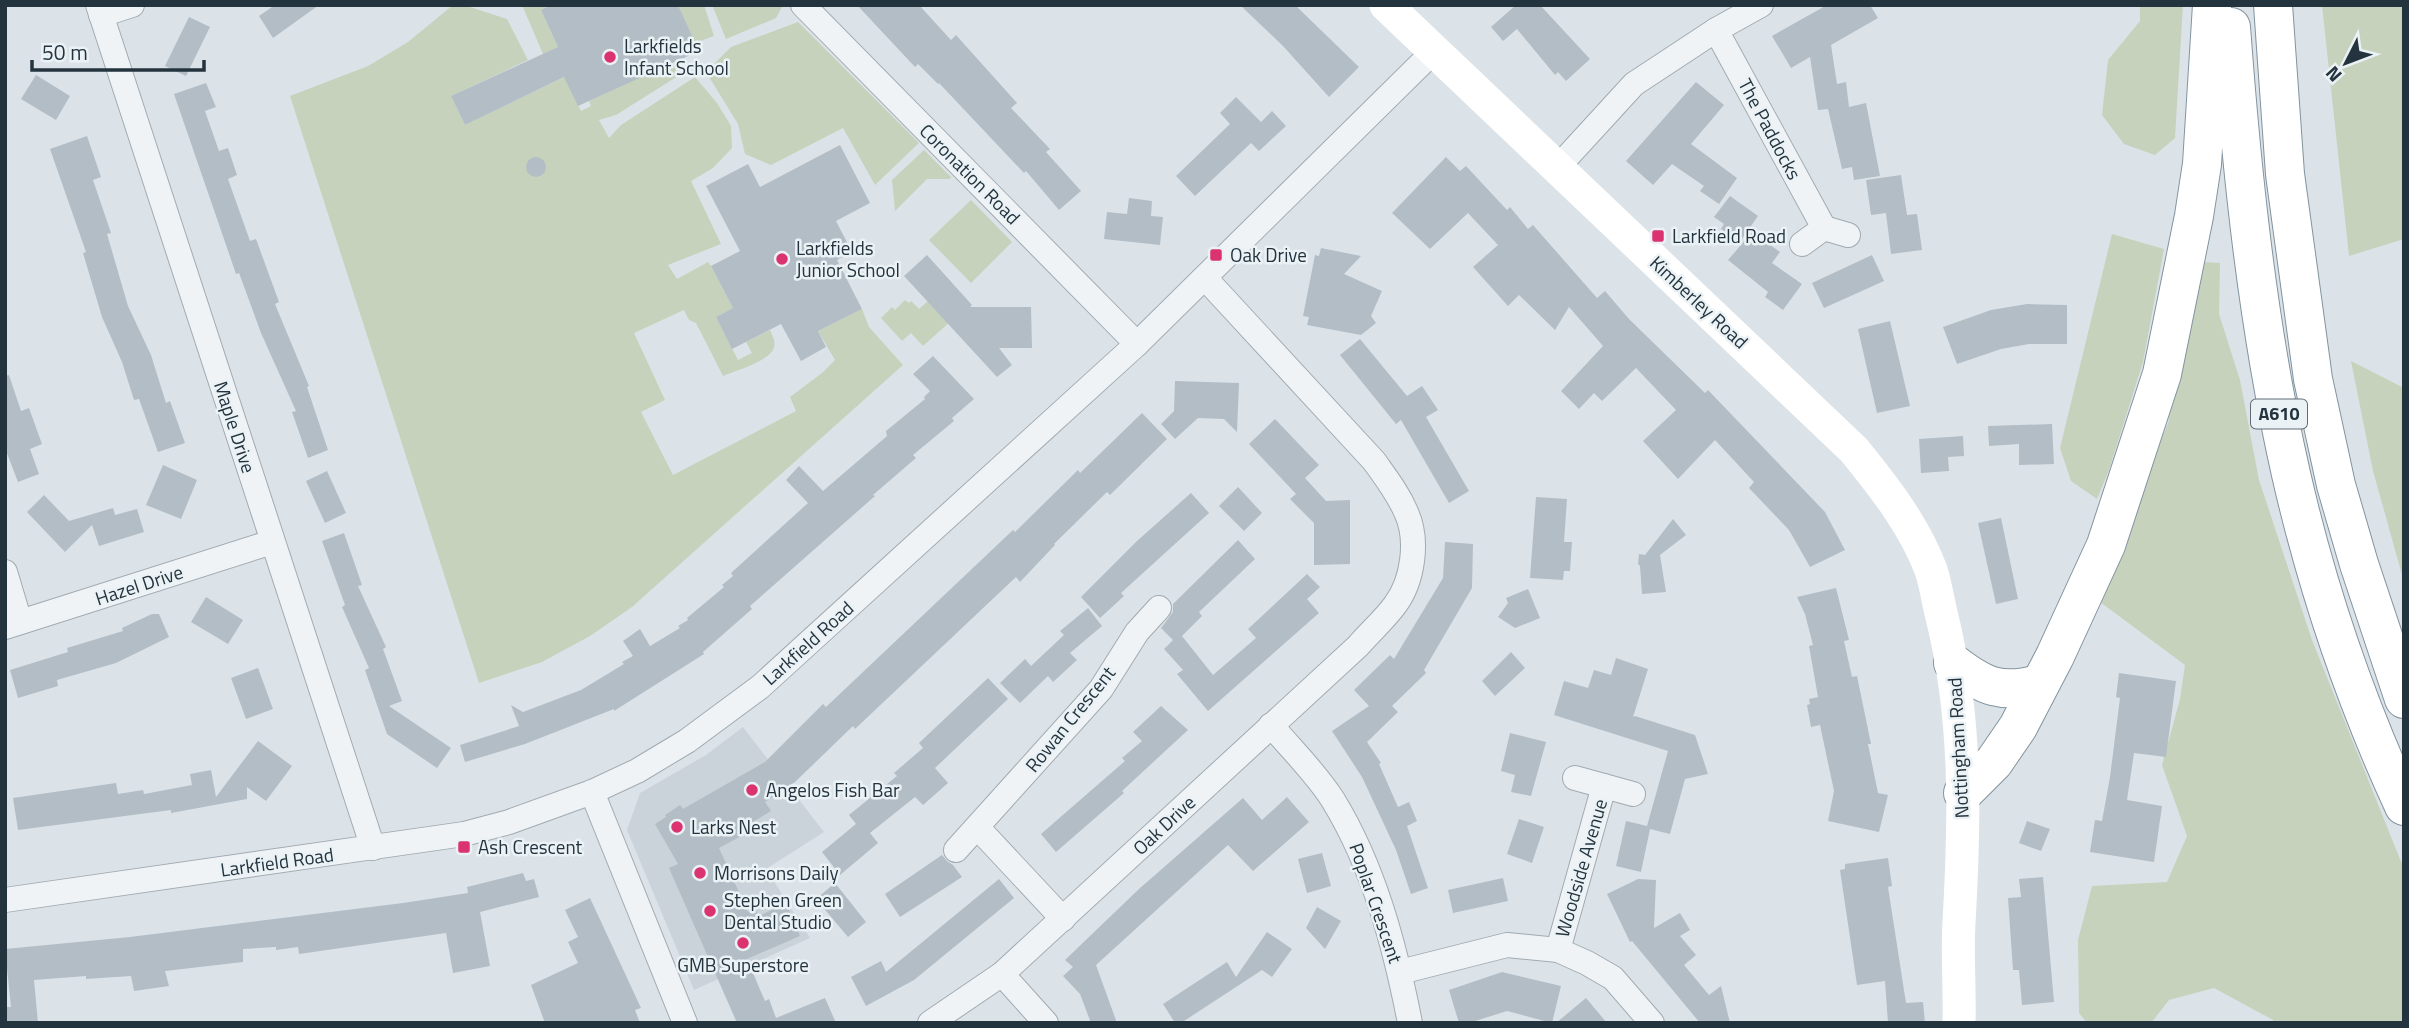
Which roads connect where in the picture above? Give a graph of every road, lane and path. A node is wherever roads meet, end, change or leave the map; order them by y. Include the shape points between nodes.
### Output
1 (132, 5) edge
2 (803, 5) edge
3 (1386, 5) edge
4 (1761, 5) edge
5 (2212, 5) edge
6 (2230, 5) edge
7 (2273, 5) edge
8 (100, 10) edge
9 (1716, 30) junction
10 (1434, 51) junction
11 (1557, 168) junction
12 (1824, 228) junction
13 (1848, 235) dead end
14 (1802, 244) dead end
15 (1205, 278) junction
16 (1137, 344) junction
17 (1886, 488) joint
18 (272, 542) junction
19 (5, 572) edge
20 (1159, 608) dead end
21 (13, 625) edge
22 (1953, 663) junction
23 (2039, 684) junction
24 (2404, 699) edge
25 (1271, 725) junction
26 (1575, 778) dead end
27 (1604, 786) junction
28 (593, 792) junction
29 (1963, 793) junction
30 (1633, 794) dead end
31 (2404, 806) edge
32 (978, 828) junction
33 (373, 848) junction
34 (956, 850) dead end
35 (5, 900) edge
36 (1063, 919) junction
37 (1558, 950) junction
38 (1400, 972) junction
39 (1002, 974) junction
40 (685, 1023) edge
41 (930, 1023) edge
42 (1046, 1023) edge
43 (1410, 1023) edge
44 (1652, 1023) edge
45 (1959, 1023) edge

1 - 8 street
2 - 16 street, Coronation Road
3 - 10 street, Kimberley Road
4 - 9 street
5 - 23 highway via 2202,164 2162,374 2106,545
6 - 31 highway, A610 via 2244,178 2291,475 2343,653
7 - 24 highway, A610 via 2285,174 2313,379 2340,498
8 - 18 street, Maple Drive
9 - 11 street via 1634,84
9 - 12 street, The Paddocks
10 - 11 street, Kimberley Road
10 - 15 street, Larkfield Road
11 - 17 street, Kimberley Road via 1844,441
12 - 13 street
12 - 14 street
15 - 16 street, Larkfield Road
15 - 25 street, Oak Drive via 1374,461 1408,515 1413,548 1410,574 1396,604 1358,646
16 - 28 street, Larkfield Road via 760,687 687,741
17 - 22 street, Nottingham Road via 1931,570
18 - 21 street, Hazel Drive
18 - 33 street, Maple Drive
19 - 21 street
20 - 32 street, Rowan Crescent via 1136,632 1101,689
22 - 23 highway via 1976,681 1999,689
22 - 29 street, Nottingham Road
23 - 29 highway via 1994,762
25 - 36 street, Oak Drive
25 - 38 street, Poplar Crescent via 1331,797 1354,838
26 - 27 street, Woodside Avenue
27 - 30 street, Woodside Avenue
27 - 37 street, Woodside Avenue
28 - 33 street, Larkfield Road via 464,834
28 - 40 street
29 - 45 street, Nottingham Road
32 - 34 street, Rowan Crescent
32 - 36 street
33 - 35 street, Larkfield Road
36 - 39 street, Oak Drive
37 - 38 street, Woodside Avenue via 1507,945
37 - 44 street, Woodside Avenue via 1613,978
38 - 43 street, Poplar Crescent
39 - 41 street, Oak Drive
39 - 42 street

